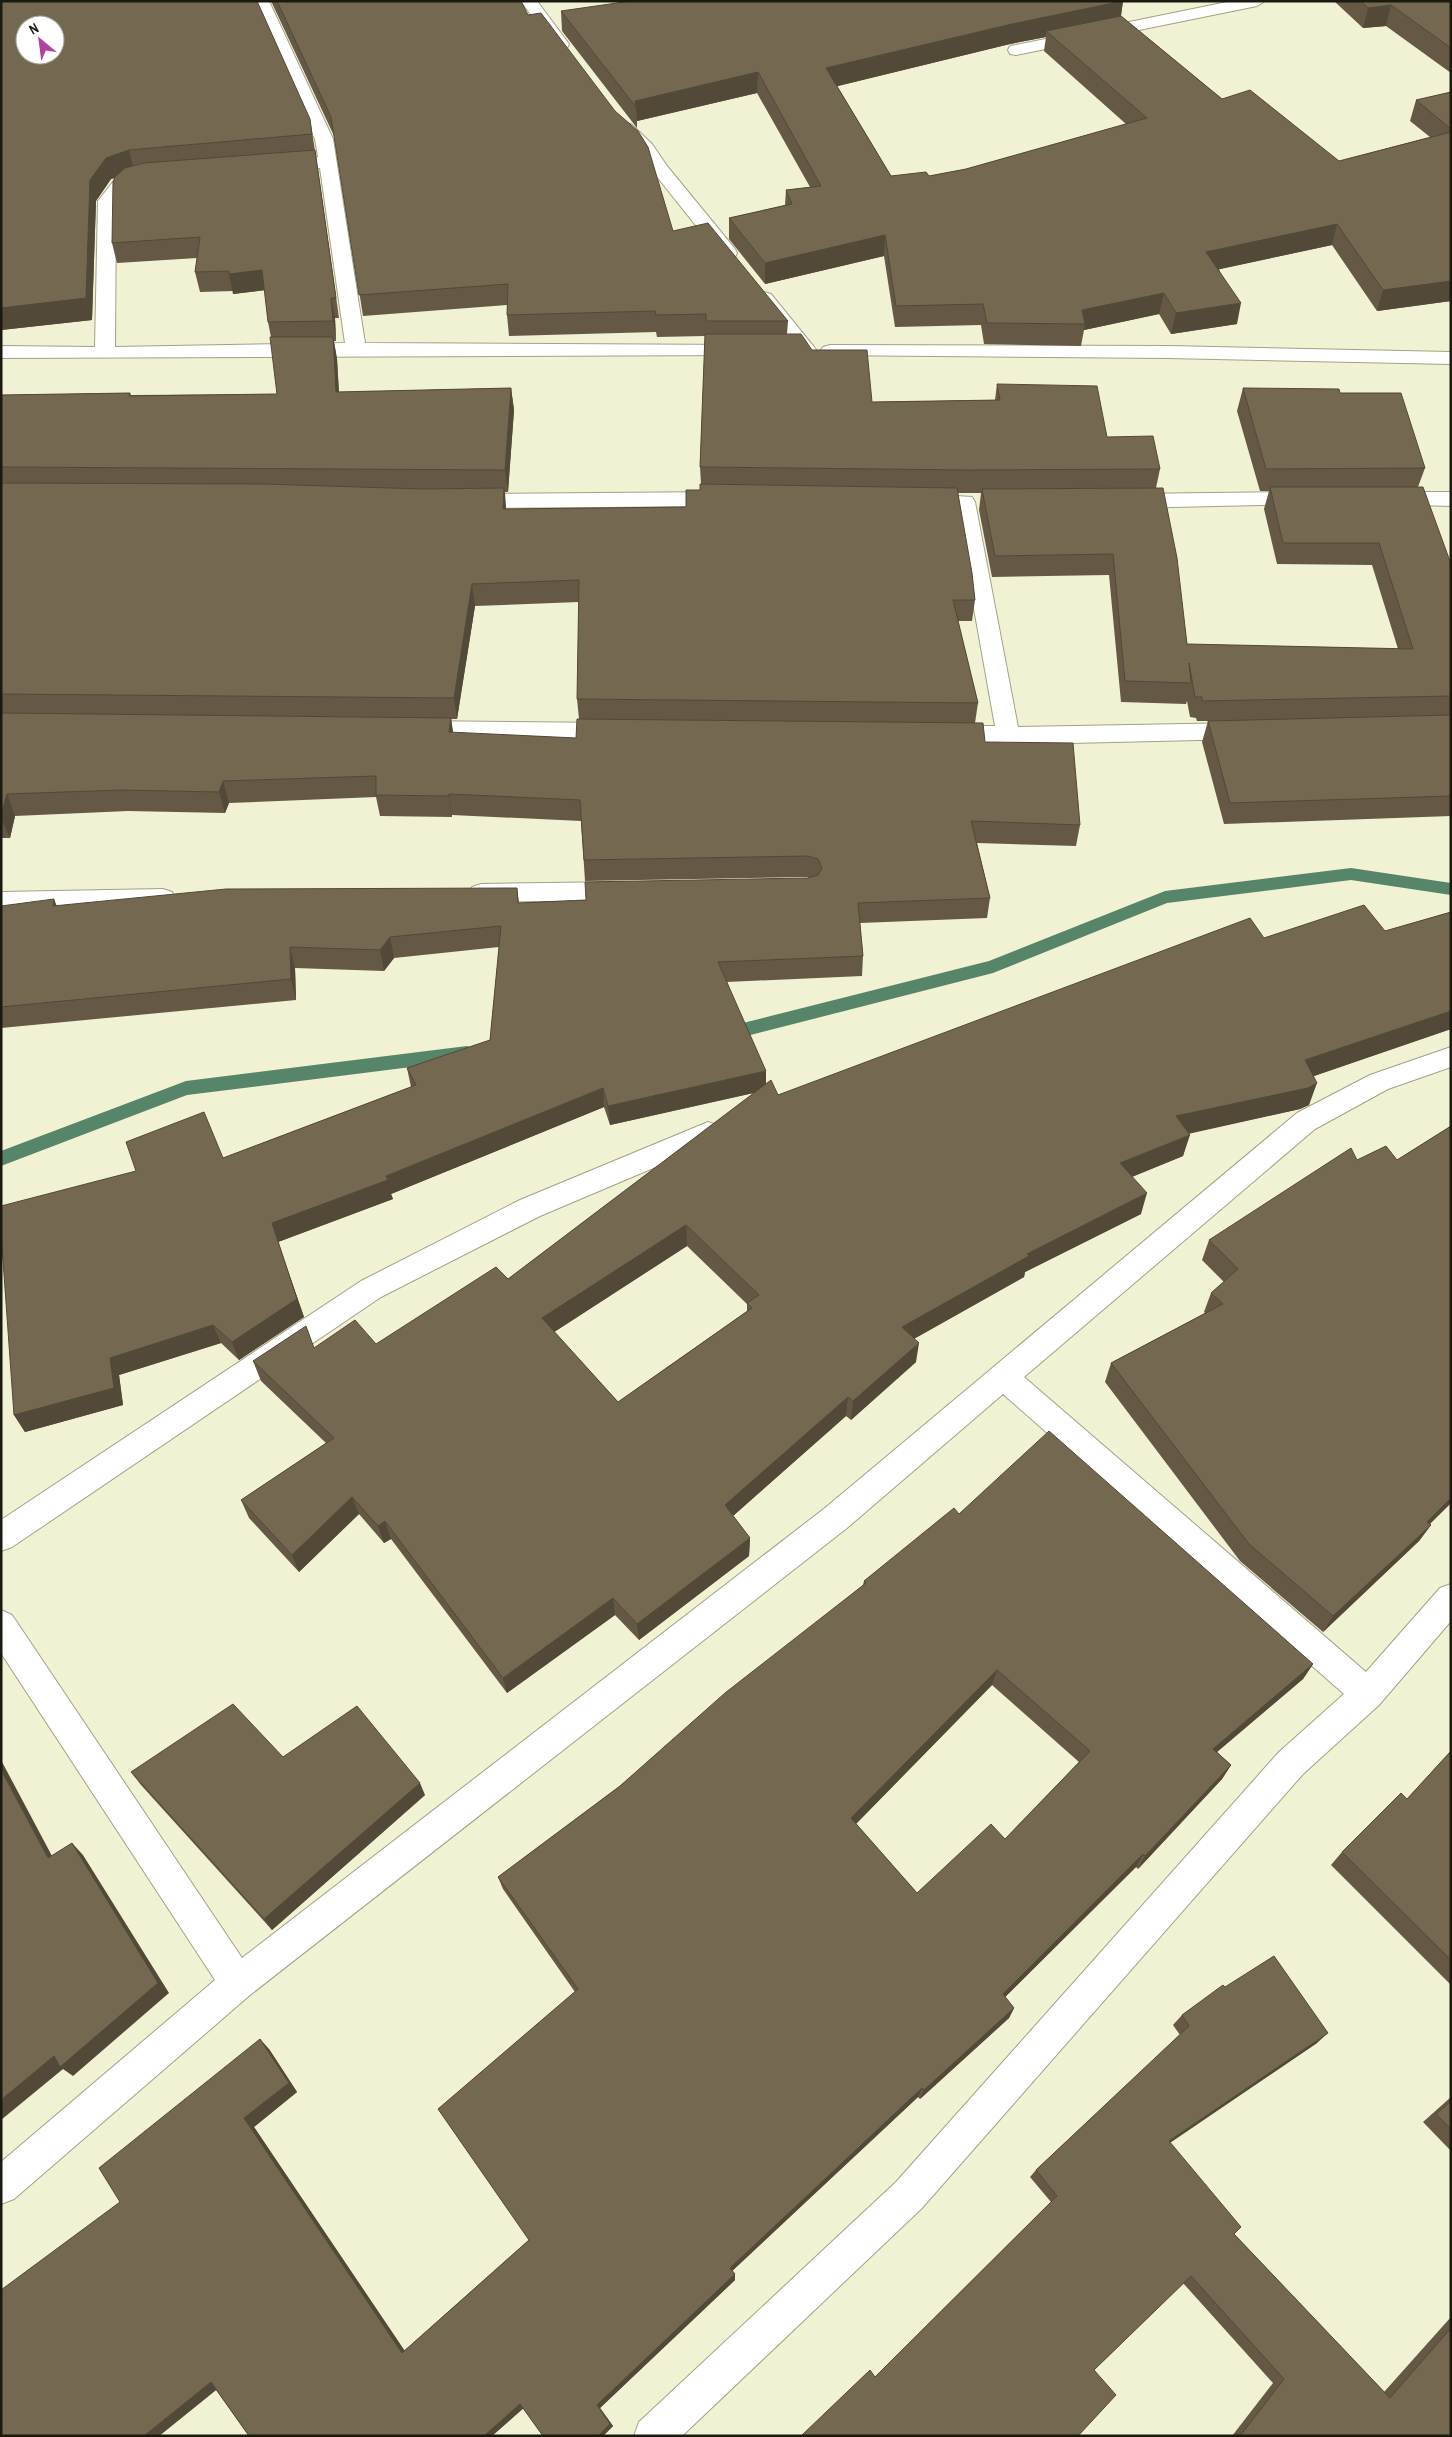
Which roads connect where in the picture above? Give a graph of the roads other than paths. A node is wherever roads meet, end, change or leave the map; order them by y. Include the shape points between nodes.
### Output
1 (261, 1) edge
2 (530, 1) edge
3 (1257, 1) edge
4 (1016, 50) edge
5 (573, 60) edge
6 (612, 112) edge
7 (328, 162) junction
8 (258, 167) edge
9 (159, 175) edge
10 (740, 268) edge
11 (752, 283) edge
12 (356, 349) junction
13 (758, 351) edge
14 (788, 351) edge
15 (807, 351) junction
16 (1, 352) edge
17 (105, 353) junction
18 (1451, 358) edge
19 (742, 499) edge
20 (1319, 499) edge
21 (1368, 499) edge
22 (1451, 499) edge
23 (908, 501) edge
24 (1103, 501) edge
25 (446, 502) edge
26 (390, 729) edge
27 (1265, 730) edge
28 (640, 731) edge
29 (929, 734) edge
30 (1008, 734) junction
31 (648, 890) edge
32 (459, 893) edge
33 (190, 898) edge
34 (1, 900) edge
35 (1451, 1057) edge
36 (708, 1133) edge
37 (1004, 1377) junction
38 (1, 1537) edge
39 (1451, 1598) edge
40 (1, 1625) edge
41 (1368, 1694) junction
42 (238, 1983) junction
43 (1, 2186) edge
44 (652, 2436) edge

1 - 7 street via 324,139
2 - 5 street
3 - 4 street
6 - 10 street via 646,148
7 - 8 street
7 - 12 street
9 - 17 street via 128,179 115,186 107,201
11 - 15 street
12 - 13 street
12 - 17 street
14 - 15 street
15 - 18 street via 1168,352
16 - 17 street
19 - 25 street
20 - 24 street
21 - 22 street
23 - 30 street via 975,502
26 - 28 street
27 - 30 street
29 - 30 street
31 - 32 street
33 - 34 street
35 - 37 street via 1379,1082 1306,1121
36 - 38 street via 530,1208 371,1289
37 - 41 street
37 - 42 street via 836,1518
39 - 41 street
40 - 42 street
41 - 44 street via 1291,1763 909,2194
42 - 43 street

